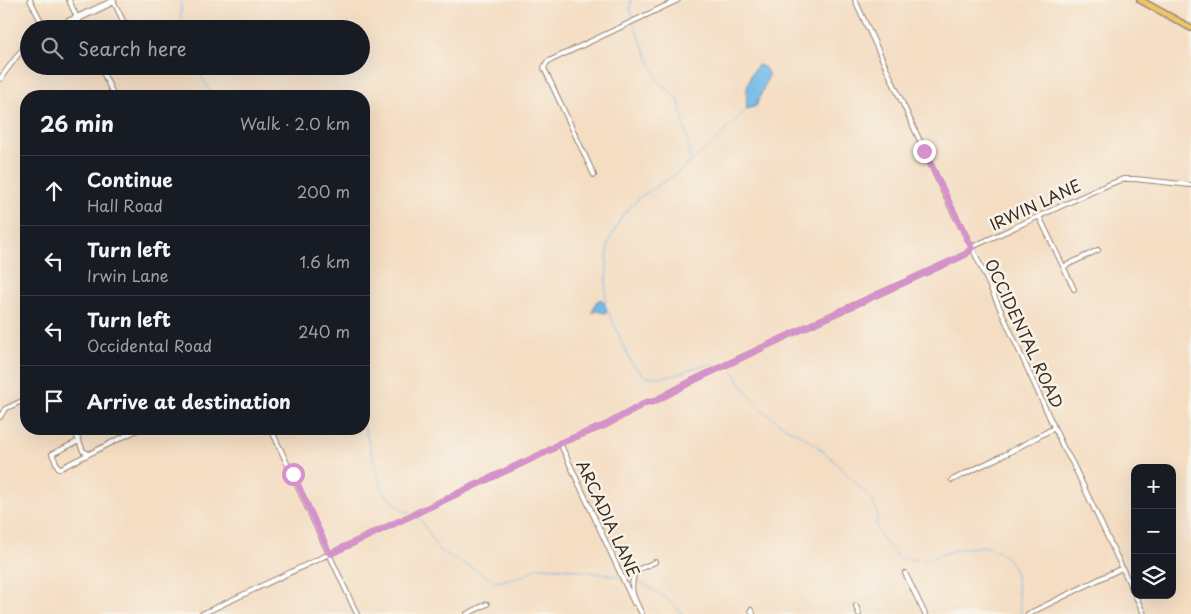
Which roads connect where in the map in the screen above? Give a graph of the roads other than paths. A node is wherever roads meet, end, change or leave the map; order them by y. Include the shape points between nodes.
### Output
1 (30, 0) edge
2 (69, 0) edge
3 (113, 0) edge
4 (678, 0) edge
5 (855, 0) edge
6 (1140, 0) edge
7 (77, 18) junction
8 (40, 20) edge
9 (72, 20) edge
10 (74, 20) edge
11 (123, 20) edge
12 (1191, 28) edge
13 (20, 52) edge
14 (1, 75) edge
15 (104, 75) edge
16 (111, 90) edge
17 (594, 175) dead end
18 (1191, 185) edge
19 (1039, 216) junction
20 (972, 248) junction
21 (1098, 250) dead end
22 (1063, 267) junction
23 (1074, 289) dead end
24 (20, 402) edge
25 (0, 417) edge
26 (1054, 428) junction
27 (76, 435) edge
28 (126, 435) edge
29 (274, 435) edge
30 (79, 441) junction
31 (560, 443) junction
32 (87, 453) junction
33 (952, 480) dead end
34 (330, 554) junction
35 (655, 562) dead end
36 (1122, 568) junction
37 (905, 573) dead end
38 (1131, 587) edge
39 (1137, 599) edge
40 (634, 603) dead end
41 (487, 604) dead end
42 (856, 606) dead end
43 (355, 613) edge
44 (202, 614) edge
45 (467, 614) edge
46 (642, 614) edge
47 (859, 614) edge
48 (925, 614) edge
49 (1028, 614) edge
50 (1144, 614) edge

1 - 8 street
2 - 7 street
3 - 7 street
3 - 11 street
4 - 17 street via 546,62 544,68
5 - 20 street, OCCIDENTAL ROAD
6 - 12 main road
7 - 9 street
7 - 10 street
13 - 14 street
15 - 16 street
18 - 19 street, IRWIN LANE via 1123,179
19 - 20 street, IRWIN LANE
19 - 22 street
20 - 26 street, OCCIDENTAL ROAD
20 - 31 street, IRWIN LANE via 956,259 653,402 647,402 606,425
21 - 22 street
22 - 23 street
24 - 25 street via 5,409
26 - 33 street
26 - 36 street, OCCIDENTAL ROAD
27 - 30 street
28 - 32 street
29 - 34 street
30 - 32 street
30 - 32 street via 52,454 59,469
31 - 34 street, IRWIN LANE
31 - 40 street, ARCADIA LANE
34 - 43 street
34 - 44 street, IRWIN LANE
35 - 46 street via 635,571 633,576 631,588
36 - 38 street, OCCIDENTAL ROAD
36 - 49 street
37 - 48 street
39 - 50 street, OCCIDENTAL ROAD
41 - 45 street
42 - 47 street

